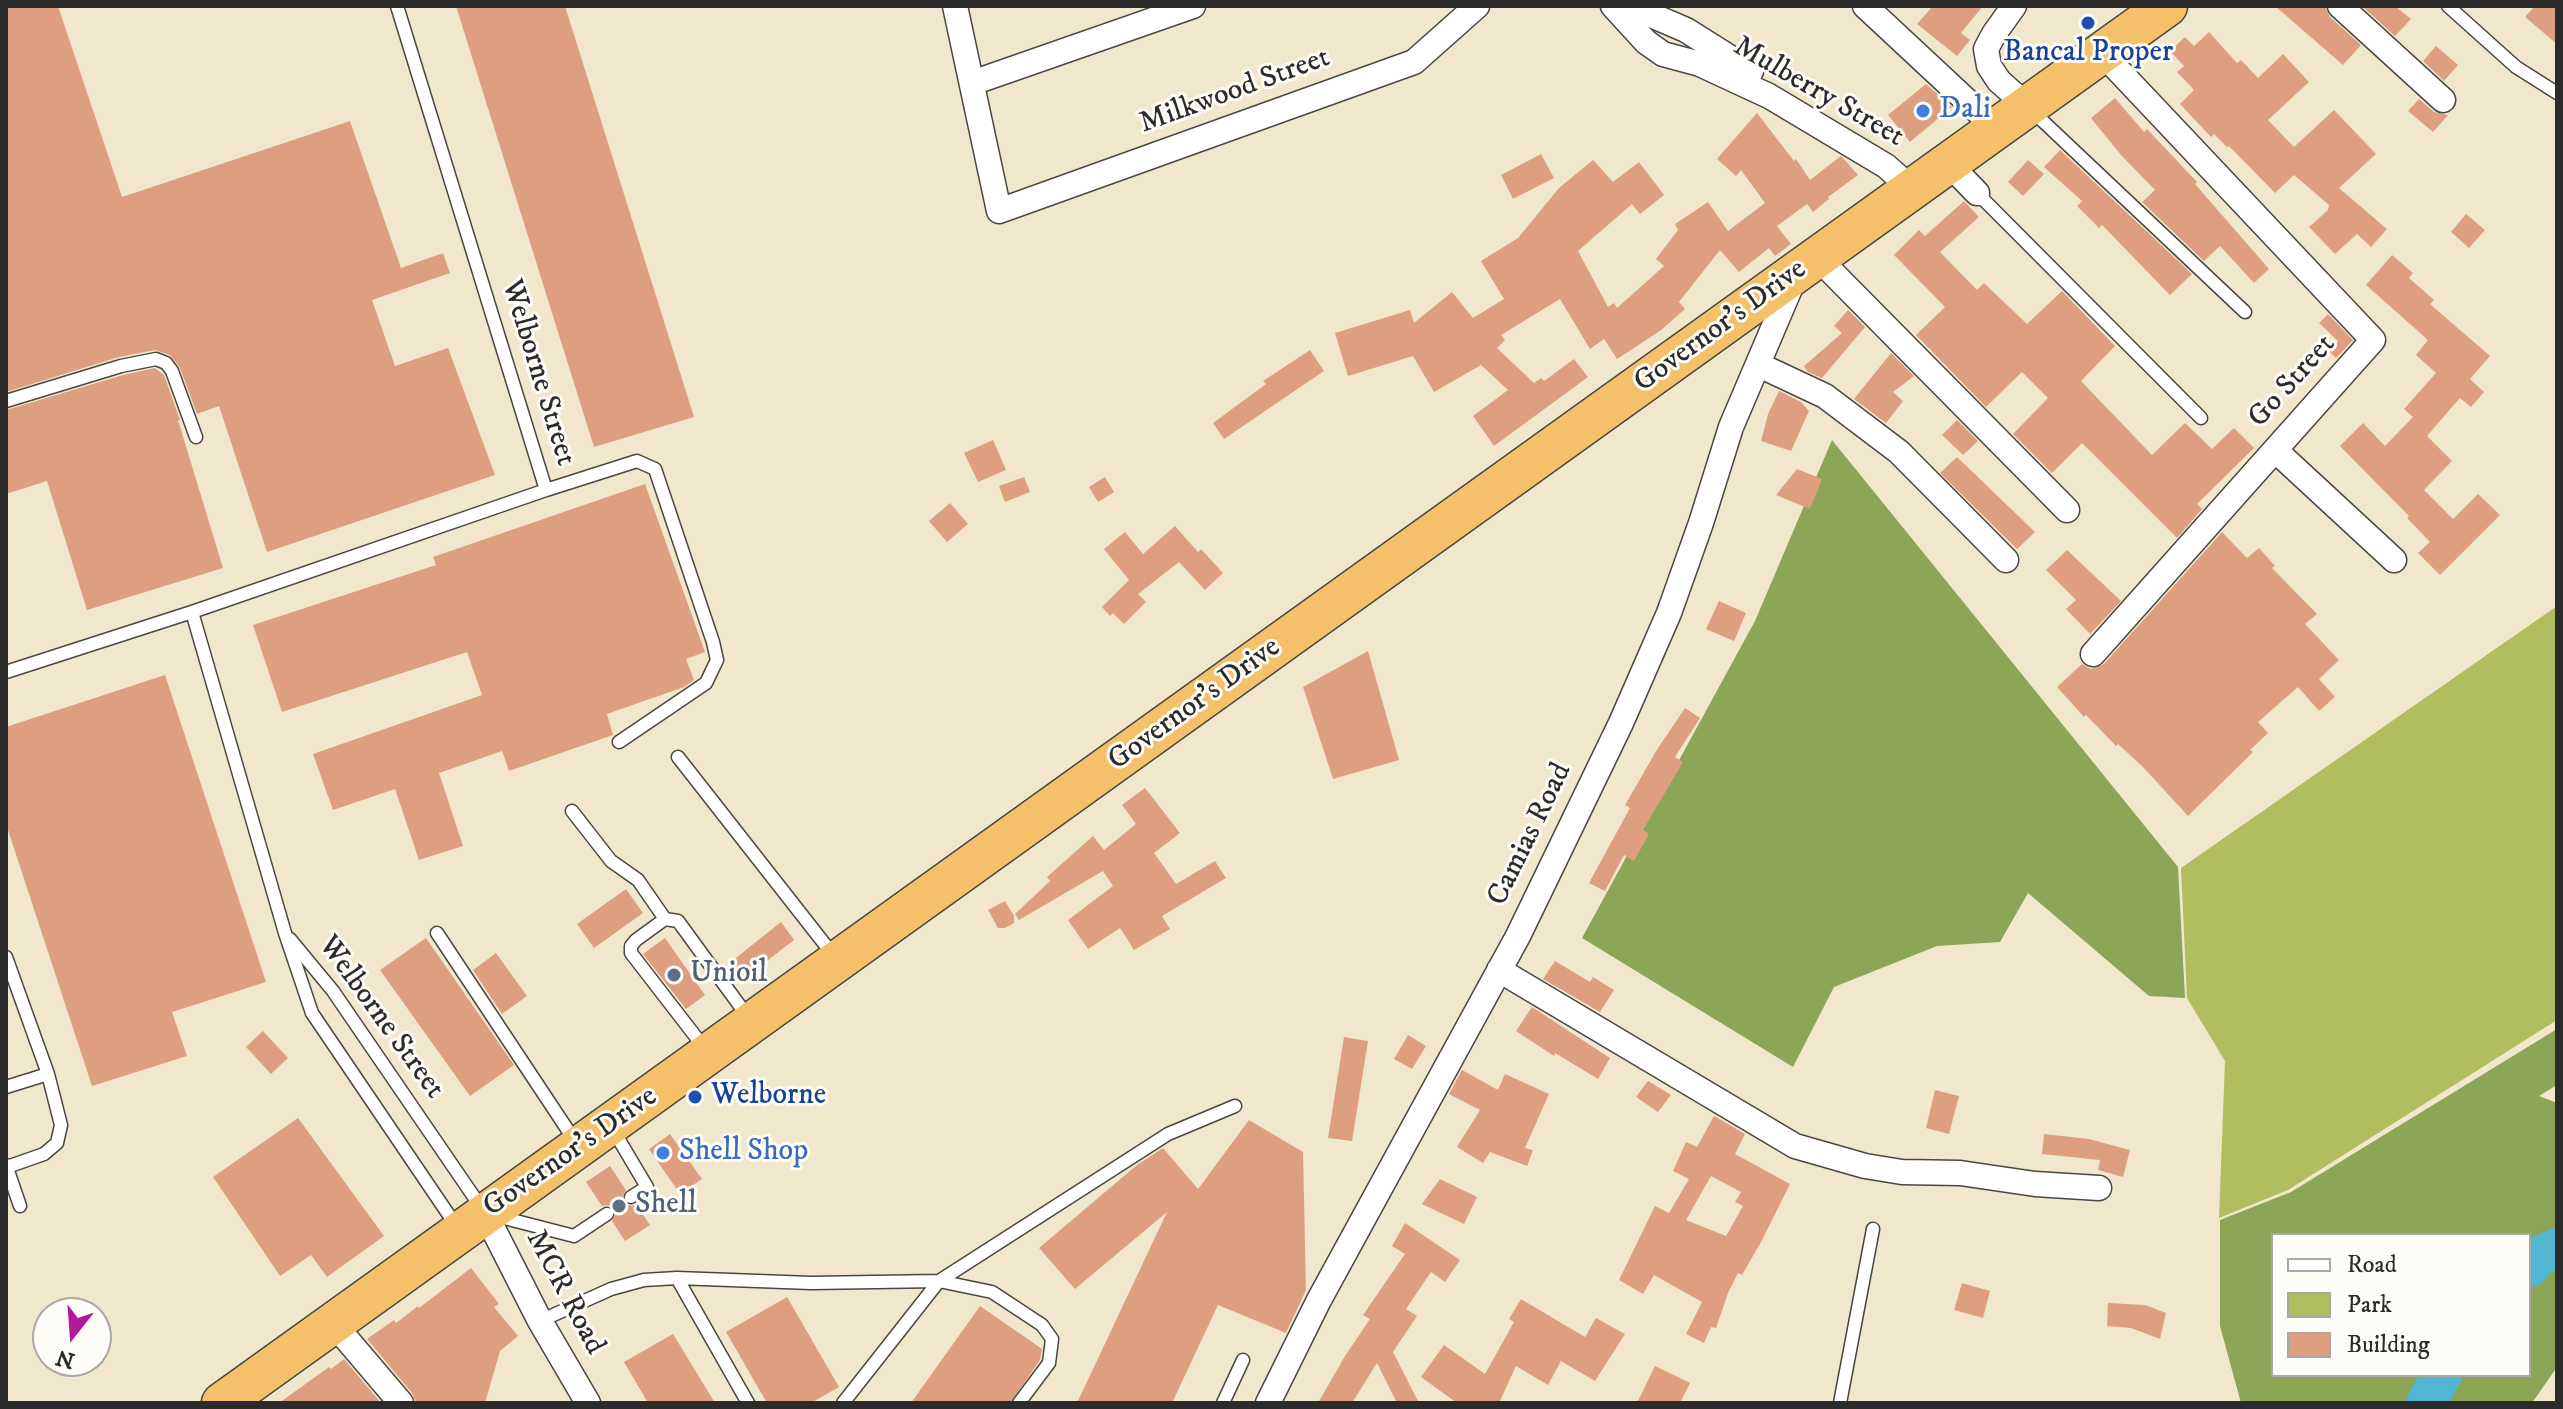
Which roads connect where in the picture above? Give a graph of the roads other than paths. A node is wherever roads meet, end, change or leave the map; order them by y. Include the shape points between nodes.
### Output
1 (397, 6) edge
2 (955, 6) edge
3 (1193, 6) edge
4 (1477, 6) edge
5 (1613, 6) edge
6 (1630, 6) edge
7 (1865, 6) edge
8 (2014, 6) edge
9 (2167, 6) edge
10 (2340, 6) edge
11 (2448, 6) edge
12 (2102, 53) junction
13 (972, 83) junction
14 (2557, 93) edge
15 (2443, 100) dead end
16 (2012, 118) junction
17 (1928, 177) junction
18 (1977, 193) joint
19 (1807, 264) junction
20 (2245, 312) dead end
21 (1759, 365) junction
22 (6, 401) edge
23 (2201, 418) dead end
24 (196, 437) dead end
25 (2275, 450) junction
26 (546, 490) junction
27 (2067, 510) dead end
28 (2006, 560) dead end
29 (2394, 560) dead end
30 (192, 612) junction
31 (2093, 654) dead end
32 (6, 673) edge
33 (619, 742) dead end
34 (678, 757) dead end
35 (572, 811) dead end
36 (665, 919) junction
37 (285, 933) junction
38 (437, 933) dead end
39 (6, 957) edge
40 (838, 961) junction
41 (1499, 970) junction
42 (753, 1023) junction
43 (709, 1055) junction
44 (48, 1074) junction
45 (6, 1087) edge
46 (1235, 1106) dead end
47 (594, 1136) junction
48 (6, 1166) edge
49 (2099, 1188) dead end
50 (631, 1197) dead end
51 (20, 1206) dead end
52 (607, 1214) dead end
53 (473, 1223) junction
54 (1873, 1229) dead end
55 (677, 1278) junction
56 (939, 1281) junction
57 (540, 1321) junction
58 (333, 1323) junction
59 (1243, 1360) dead end
60 (222, 1403) edge
61 (401, 1403) edge
62 (588, 1403) edge
63 (748, 1403) edge
64 (843, 1403) edge
65 (1019, 1403) edge
66 (1223, 1403) edge
67 (1268, 1403) edge
68 (1840, 1403) edge

1 - 26 lane, Welborne Street
2 - 13 street
3 - 13 street
4 - 13 street, Milkwood Street via 1414,62 999,211
5 - 17 street, Mulberry Street via 1663,54 1700,64 1769,96 1886,166
6 - 17 street, Mulberry Street via 1686,30
7 - 16 street
8 - 16 street via 1986,49
9 - 12 highway, Governor's Drive
10 - 15 street
11 - 14 lane via 2516,67
12 - 16 highway, Governor's Drive
12 - 25 street, Go Street via 2373,340
16 - 17 highway, Governor's Drive
16 - 20 lane
17 - 18 street
17 - 19 highway, Governor's Drive
18 - 23 lane
19 - 21 street, Camias Road
19 - 27 street
19 - 40 highway, Governor's Drive
21 - 28 street via 1825,396 1886,443
21 - 41 street, Camias Road via 1731,427 1669,613
22 - 24 lane via 156,359 172,371
25 - 29 street
25 - 31 street, Go Street
26 - 30 lane, Welborne Street
26 - 33 lane via 637,461 655,469 713,642 717,660 706,683
30 - 32 lane, Welborne Street
30 - 37 lane, Welborne Street
34 - 40 lane
35 - 36 lane via 611,861 638,880
36 - 42 lane via 678,921
36 - 43 lane via 636,940 631,953
37 - 53 lane, Welborne Street via 333,991 432,1135
37 - 53 lane, Welborne Street via 312,1013 408,1155
38 - 47 lane
39 - 44 lane
40 - 42 highway, Governor's Drive
41 - 49 street via 1795,1146 1902,1172
41 - 67 street, Camias Road
42 - 43 highway, Governor's Drive
43 - 47 highway, Governor's Drive
44 - 45 lane
44 - 48 lane via 61,1125 57,1143 44,1154
46 - 56 lane via 1168,1134
47 - 50 lane via 647,1187
47 - 53 highway, Governor's Drive
48 - 51 lane
52 - 53 lane via 574,1236
53 - 57 street, MCR Road
53 - 58 highway, Governor's Drive
54 - 68 lane
55 - 56 lane
55 - 57 lane via 611,1289
55 - 63 lane
56 - 64 lane
56 - 65 lane via 992,1292 1042,1325 1052,1339 1049,1363
57 - 62 street, MCR Road
58 - 60 highway, Governor's Drive
58 - 61 street
59 - 66 lane

